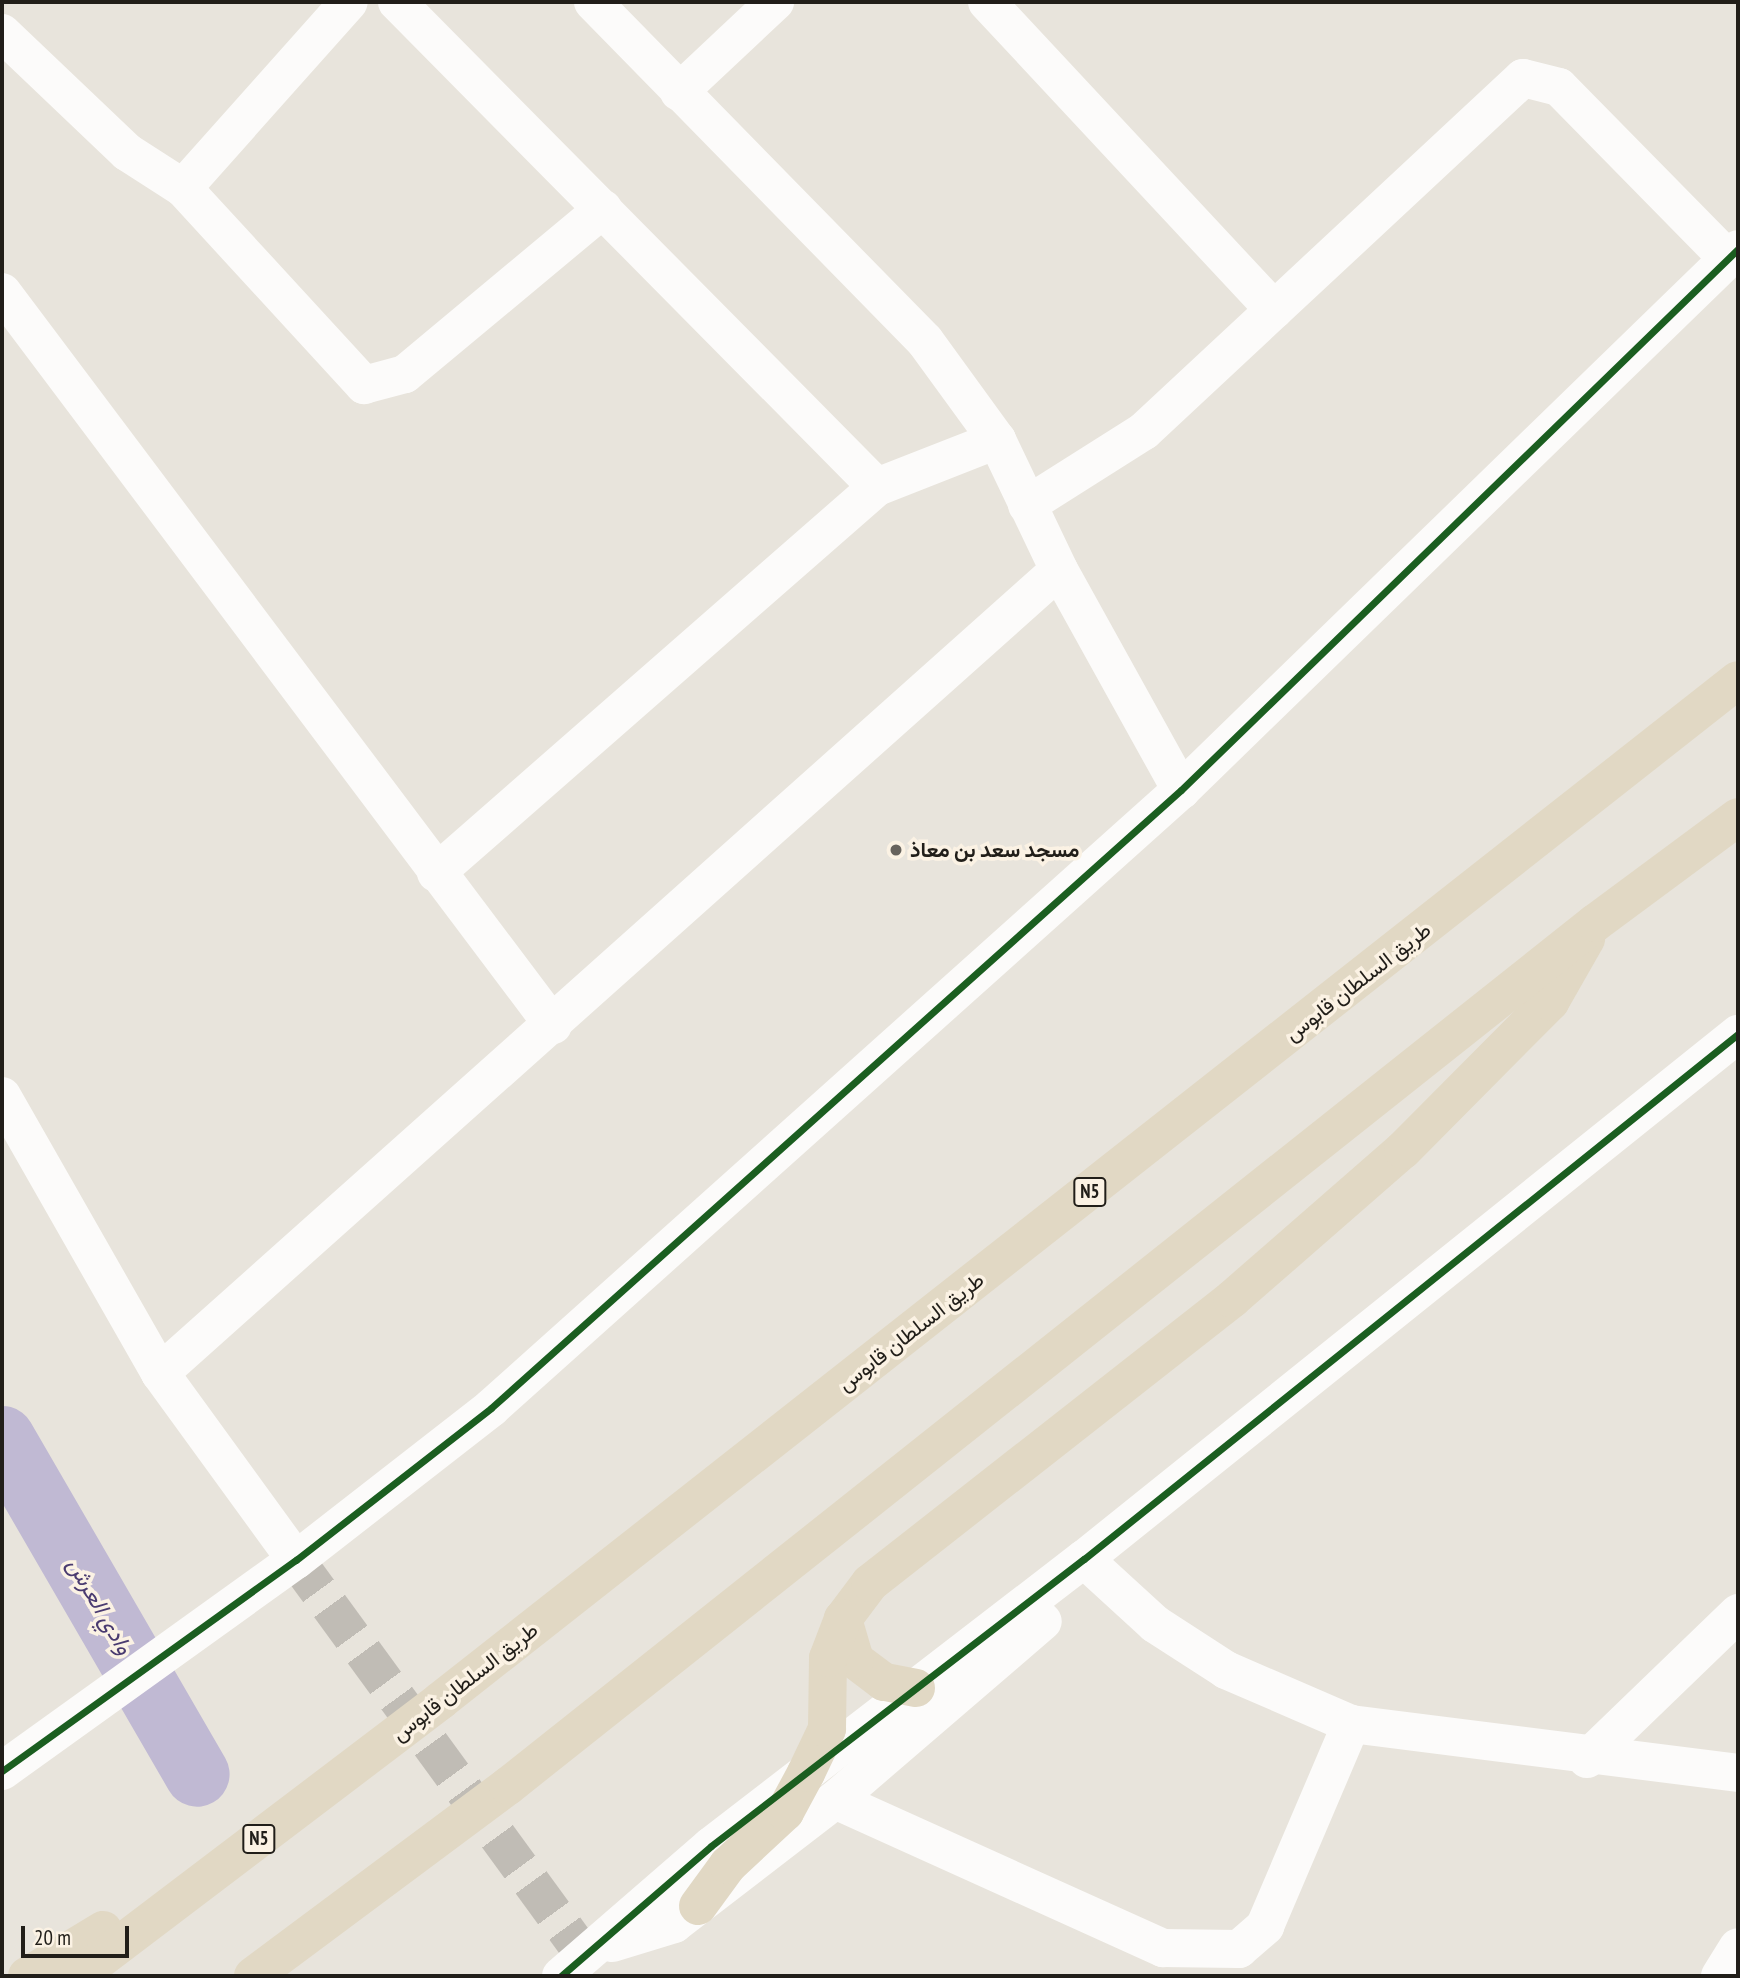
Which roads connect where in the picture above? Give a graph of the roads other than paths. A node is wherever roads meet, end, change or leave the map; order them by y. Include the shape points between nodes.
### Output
1 (349, 2) edge
2 (397, 2) edge
3 (593, 2) edge
4 (775, 2) edge
5 (988, 2) edge
6 (2, 33) edge
7 (679, 92) junction
8 (183, 188) junction
9 (603, 209) junction
10 (1733, 254) edge
11 (2, 292) edge
12 (1275, 310) junction
13 (997, 440) junction
14 (877, 487) junction
15 (1027, 505) junction
16 (1059, 570) junction
17 (1738, 680) edge
18 (1181, 790) junction
19 (1738, 817) edge
20 (436, 873) junction
21 (1595, 923) junction
22 (553, 1025) junction
23 (1738, 1034) edge
24 (2, 1096) edge
25 (160, 1373) junction
26 (1084, 1559) junction
27 (296, 1560) junction
28 (1738, 1613) edge
29 (843, 1619) junction
30 (916, 1688) junction
31 (1351, 1724) junction
32 (1587, 1759) junction
33 (2, 1771) edge
34 (806, 1773) junction
35 (1738, 1773) edge
36 (835, 1800) junction
37 (250, 1845) junction
38 (698, 1906) junction
39 (604, 1945) junction
40 (1738, 1948) edge
41 (27, 1976) edge
42 (78, 1976) edge
43 (253, 1976) edge
44 (561, 1976) edge
45 (1720, 1976) edge

1 - 8 street
2 - 9 street
3 - 7 street
4 - 7 street
5 - 12 street
6 - 8 street via 127,152
7 - 13 street via 925,341
8 - 9 street via 364,385 405,374
9 - 14 street
10 - 12 street via 1559,87 1523,78
10 - 18 street
11 - 20 street
12 - 15 street via 1144,431
13 - 14 street
13 - 15 street
14 - 20 street
15 - 16 street
16 - 18 street
16 - 22 street
17 - 37 highway, طريق السلطان قابوس / N5 via 440,1701
18 - 27 street via 491,1408
19 - 21 highway
20 - 22 street
21 - 29 highway via 1550,1002 1404,1150 1232,1298 870,1583
21 - 43 highway via 508,1786
22 - 25 street
23 - 26 street
24 - 25 street
25 - 27 street
26 - 30 street
26 - 31 street via 1154,1624 1226,1670
26 - 36 street via 1053,1612
27 - 33 street
28 - 32 street
29 - 30 highway via 855,1660 884,1682
29 - 34 highway via 828,1658 827,1729
30 - 34 street
31 - 32 street
31 - 36 street via 1265,1926 1240,1950 1163,1948
32 - 35 street
34 - 38 highway via 785,1812 728,1865
34 - 39 street via 711,1846
36 - 38 street
37 - 41 highway
37 - 42 highway, طريق السلطان قابوس / N5
38 - 39 street via 674,1924
39 - 44 street
40 - 45 street

